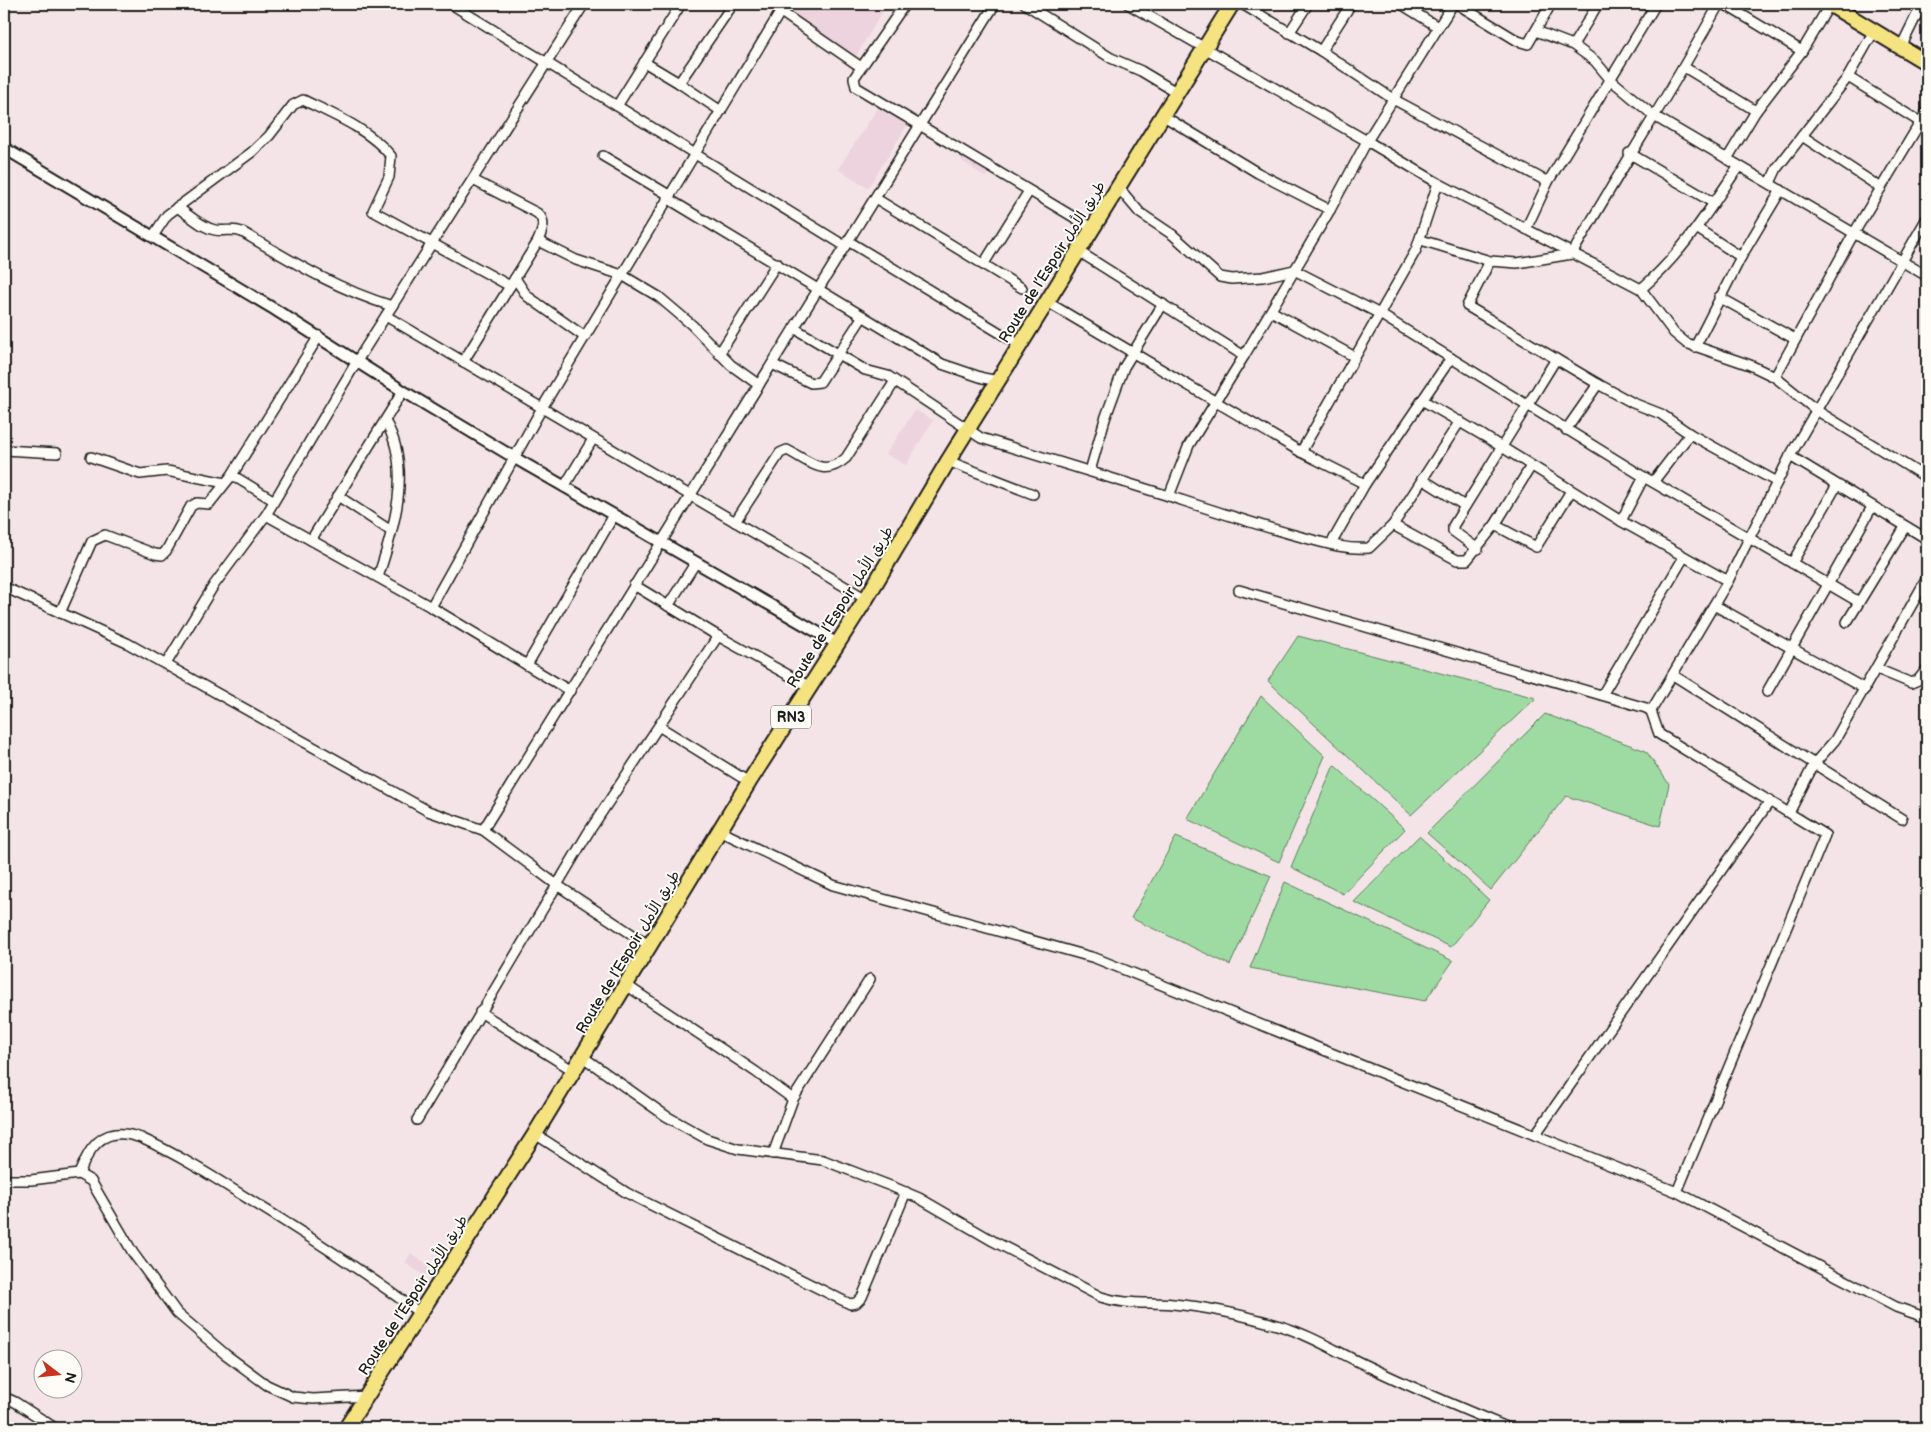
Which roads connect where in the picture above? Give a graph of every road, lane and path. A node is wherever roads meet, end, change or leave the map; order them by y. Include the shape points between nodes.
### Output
1 (451, 4) edge
2 (584, 4) edge
3 (681, 4) edge
4 (733, 4) edge
5 (905, 4) edge
6 (995, 4) edge
7 (1025, 4) edge
8 (1128, 4) edge
9 (1232, 4) edge
10 (1242, 4) edge
11 (1308, 4) edge
12 (1351, 4) edge
13 (1402, 4) edge
14 (1452, 4) edge
15 (1457, 4) edge
16 (1551, 4) edge
17 (1598, 4) edge
18 (1656, 4) edge
19 (1719, 4) edge
20 (1724, 4) edge
21 (1922, 4) edge
22 (1836, 5) edge
23 (783, 8) edge
24 (1438, 27) junction
25 (1536, 31) junction
26 (1874, 31) junction
27 (1289, 33) junction
28 (1573, 45) junction
29 (1901, 47) junction
30 (1204, 48) junction
31 (1321, 51) junction
32 (1802, 51) junction
33 (545, 62) junction
34 (644, 62) junction
35 (1927, 63) edge
36 (861, 67) junction
37 (1684, 67) junction
38 (1848, 77) junction
39 (1610, 79) junction
40 (679, 83) junction
41 (1176, 92) junction
42 (1393, 99) junction
43 (617, 106) junction
44 (721, 111) junction
45 (1756, 111) junction
46 (1927, 111) edge
47 (1162, 115) junction
48 (1654, 116) junction
49 (1920, 122) junction
50 (922, 124) junction
51 (1802, 136) junction
52 (1367, 141) junction
53 (4, 148) edge
54 (1630, 153) junction
55 (694, 154) junction
56 (603, 156) dead end
57 (1727, 159) junction
58 (1739, 166) junction
59 (473, 180) junction
60 (1548, 182) junction
61 (1770, 182) junction
62 (1438, 184) junction
63 (1118, 187) junction
64 (1881, 188) junction
65 (1029, 190) junction
66 (1781, 190) junction
67 (668, 197) junction
68 (875, 198) junction
69 (1714, 203) junction
70 (178, 207) junction
71 (1330, 210) junction
72 (1927, 218) edge
73 (1092, 228) junction
74 (1698, 228) junction
75 (1526, 229) junction
76 (1854, 232) junction
77 (153, 236) junction
78 (1421, 240) junction
79 (538, 241) junction
80 (432, 244) junction
81 (847, 244) junction
82 (1078, 250) junction
83 (1572, 254) junction
84 (1740, 257) junction
85 (1490, 260) junction
86 (1902, 261) junction
87 (777, 263) junction
88 (983, 265) junction
89 (1294, 270) junction
90 (622, 276) junction
91 (1927, 276) edge
92 (513, 282) junction
93 (819, 288) junction
94 (1022, 288) dead end
95 (1641, 289) junction
96 (1719, 297) junction
97 (1163, 304) junction
98 (392, 306) junction
99 (1054, 306) dead end
100 (1271, 311) junction
101 (1378, 313) junction
102 (386, 316) junction
103 (863, 316) junction
104 (794, 328) junction
105 (318, 336) junction
106 (585, 337) junction
107 (1795, 340) junction
108 (1020, 346) junction
109 (1695, 346) junction
110 (1131, 352) junction
111 (719, 354) junction
112 (838, 356) junction
113 (1244, 356) junction
114 (1355, 357) junction
115 (1451, 358) junction
116 (1556, 359) junction
117 (357, 361) junction
118 (463, 362) junction
119 (772, 364) junction
120 (1775, 377) junction
121 (895, 381) junction
122 (999, 381) junction
123 (1598, 384) junction
124 (759, 385) junction
125 (403, 391) junction
126 (1422, 400) junction
127 (1215, 401) junction
128 (1526, 406) junction
129 (542, 408) junction
130 (1816, 410) junction
131 (385, 421) junction
132 (1460, 421) junction
133 (967, 430) junction
134 (1566, 430) junction
135 (1690, 434) junction
136 (593, 439) junction
137 (1503, 447) junction
138 (4, 450) edge
139 (1301, 452) junction
140 (57, 453) dead end
141 (91, 456) dead end
142 (1790, 456) junction
143 (514, 457) junction
144 (948, 461) junction
145 (1531, 466) junction
146 (1090, 471) junction
147 (232, 475) junction
148 (1644, 477) junction
149 (1927, 478) edge
150 (1422, 479) junction
151 (1653, 482) junction
152 (1777, 482) junction
153 (225, 483) junction
154 (1365, 484) junction
155 (1837, 485) junction
156 (564, 487) junction
157 (1571, 491) junction
158 (1033, 494) dead end
159 (338, 496) junction
160 (691, 496) junction
161 (1169, 496) junction
162 (273, 500) junction
163 (1465, 506) junction
164 (1872, 507) junction
165 (266, 515) junction
166 (614, 515) junction
167 (1621, 521) junction
168 (735, 522) junction
169 (1393, 525) junction
170 (1495, 525) junction
171 (1905, 527) junction
172 (391, 531) junction
173 (1927, 539) edge
174 (311, 540) junction
175 (1750, 540) junction
176 (661, 541) junction
177 (1331, 544) junction
178 (1478, 549) junction
179 (1684, 556) junction
180 (696, 562) junction
181 (1792, 563) junction
182 (378, 577) junction
183 (1927, 578) edge
184 (1728, 581) junction
185 (1827, 584) junction
186 (634, 585) junction
187 (4, 587) edge
188 (1239, 590) dead end
189 (866, 600) junction
190 (1859, 602) junction
191 (1714, 605) junction
192 (668, 606) junction
193 (431, 607) junction
194 (60, 613) junction
195 (1847, 622) dead end
196 (718, 636) junction
197 (838, 644) junction
198 (1792, 649) junction
199 (166, 664) junction
200 (527, 665) junction
201 (1876, 669) junction
202 (1927, 669) edge
203 (1674, 675) junction
204 (810, 687) junction
205 (1865, 689) junction
206 (570, 692) junction
207 (1767, 692) dead end
208 (1602, 696) junction
209 (1651, 711) junction
210 (660, 727) junction
211 (1814, 764) junction
212 (749, 782) junction
213 (1770, 801) junction
214 (1789, 813) junction
215 (1902, 819) dead end
216 (483, 830) junction
217 (720, 831) junction
218 (557, 884) junction
219 (650, 946) junction
220 (870, 979) dead end
221 (626, 986) junction
222 (480, 1012) junction
223 (583, 1057) junction
224 (574, 1071) junction
225 (793, 1099) junction
226 (416, 1120) dead end
227 (535, 1134) junction
228 (1535, 1135) junction
229 (773, 1154) junction
230 (79, 1174) junction
231 (4, 1180) edge
232 (906, 1192) junction
233 (1677, 1192) junction
234 (422, 1314) junction
235 (1927, 1318) edge
236 (367, 1396) junction
237 (4, 1397) edge
238 (55, 1428) edge
239 (346, 1428) edge
240 (1509, 1428) edge

1 - 33 street
2 - 33 street
3 - 34 street
4 - 40 street
5 - 36 street
6 - 50 street
7 - 41 street via 1112,58
8 - 30 street
9 - 30 main road, Route de l’Espoir طريق الأمل / RN3
10 - 27 street
11 - 27 street
12 - 31 street
13 - 24 street
14 - 24 street
15 - 25 street via 1524,43 1530,41
16 - 25 street
17 - 28 street
18 - 39 street
19 - 37 street
20 - 32 street
21 - 29 street
22 - 26 main road
22 - 32 street
23 - 36 street
23 - 44 street
24 - 42 street
25 - 28 street
26 - 29 main road
26 - 38 street
27 - 31 street
28 - 39 street via 1595,61
29 - 35 main road
30 - 41 main road, Route de l’Espoir طريق الأمل / RN3
30 - 52 street
31 - 42 street
32 - 45 street
33 - 43 street
33 - 59 street
34 - 40 street
34 - 43 street
36 - 50 street via 853,81 856,87
37 - 45 street
37 - 48 street
38 - 49 street
38 - 51 street
39 - 48 street
39 - 60 street
40 - 44 street
41 - 47 main road, Route de l’Espoir طريق الأمل / RN3
42 - 52 street
42 - 60 street
43 - 55 street
44 - 55 street
45 - 57 street
46 - 49 street
47 - 63 main road, Route de l’Espoir طريق الأمل / RN3
47 - 71 street via 1249,168
48 - 54 street
48 - 57 street
49 - 64 street
50 - 65 street
50 - 68 street
51 - 61 street
51 - 64 street
52 - 62 street
52 - 71 street
53 - 77 street
54 - 69 street
54 - 83 street
55 - 67 street
55 - 81 street
56 - 67 street
57 - 58 street
58 - 61 street
58 - 69 street
59 - 79 street via 541,217 543,225
59 - 80 street
60 - 75 street
61 - 66 street
62 - 75 street
62 - 78 street
63 - 73 main road, Route de l’Espoir طريق الأمل / RN3
63 - 89 street via 1140,213 1173,235 1220,277 1232,280 1264,277
64 - 76 street
65 - 73 street
65 - 88 street
66 - 76 street
66 - 84 street
67 - 87 street
67 - 90 street
68 - 81 street
68 - 88 street
69 - 74 street
70 - 77 street
70 - 80 street via 252,152 269,136 292,104 303,100 380,143 391,156 389,177 373,211
70 - 98 street via 206,226 242,232 317,277
71 - 89 street
72 - 86 street
73 - 82 main road, Route de l’Espoir طريق الأمل / RN3
74 - 84 street
74 - 95 street via 1668,264
75 - 83 street
76 - 86 street
76 - 107 street
77 - 105 street
78 - 85 street
78 - 101 street
79 - 90 street via 576,260
79 - 92 street
80 - 92 street
80 - 98 street
81 - 93 street
81 - 108 street
82 - 97 street
82 - 108 main road, Route de l’Espoir طريق الأمل / RN3
83 - 85 street via 1516,263
83 - 95 street
84 - 96 street
85 - 116 street via 1466,306
86 - 91 street
86 - 130 street
87 - 93 street
87 - 111 street
88 - 94 street
89 - 100 street
89 - 101 street
90 - 106 street
90 - 111 street via 659,297
92 - 106 street via 527,296
92 - 118 street
93 - 103 street
93 - 104 street
95 - 109 street via 1674,333
96 - 107 street
96 - 109 street
97 - 110 street
97 - 113 street
98 - 102 street
99 - 110 street
100 - 113 street
100 - 114 street
101 - 114 street
101 - 115 street
102 - 117 street
102 - 118 street
103 - 112 street
103 - 122 street via 942,364
104 - 112 street
104 - 119 street
105 - 117 street
105 - 147 street
106 - 129 street
107 - 120 street
108 - 122 main road, Route de l’Espoir طريق الأمل / RN3
109 - 120 street
110 - 127 street
110 - 146 street via 1105,419
111 - 124 street
112 - 119 street via 820,382 811,383
112 - 121 street
113 - 127 street
114 - 139 street
115 - 126 street
115 - 128 street
116 - 123 street
116 - 128 street
117 - 125 street
117 - 162 street
118 - 129 street
119 - 124 street
120 - 130 street
121 - 133 street
121 - 168 street via 846,458 834,468 824,469 787,450 780,453
122 - 133 main road, Route de l’Espoir طريق الأمل / RN3
123 - 134 street
123 - 135 street via 1632,403 1661,414
124 - 160 street
125 - 131 street
125 - 143 street
126 - 132 street
126 - 154 street
127 - 139 street
127 - 161 street via 1189,445
128 - 134 street
128 - 137 street
129 - 136 street
129 - 143 street
130 - 142 street
130 - 149 street
131 - 159 street
131 - 172 street via 395,441 399,461
132 - 137 street
132 - 150 street
133 - 144 main road, Route de l’Espoir طريق الأمل / RN3
133 - 146 street via 989,441
134 - 148 street
135 - 151 street
135 - 152 street
136 - 156 street
136 - 160 street
137 - 145 street
137 - 163 street
138 - 140 street
139 - 154 street
141 - 153 street via 140,474 168,471
142 - 152 street
142 - 155 street
143 - 156 street
143 - 193 street
144 - 158 street
144 - 189 main road, Route de l’Espoir طريق الأمل / RN3
145 - 157 street
145 - 170 street
146 - 161 street
147 - 153 street
147 - 162 street
148 - 151 street
148 - 167 street
150 - 163 street
150 - 169 street
151 - 175 street
152 - 175 street
153 - 194 street via 209,504 191,506 162,555 112,537 99,536 92,541
154 - 177 street
155 - 164 street
155 - 181 street
156 - 166 street
157 - 167 street
157 - 170 street via 1536,547
159 - 172 street
159 - 174 street
160 - 168 street
160 - 176 street
161 - 177 street via 1251,523
162 - 165 street
163 - 178 street via 1453,530
164 - 171 street
164 - 185 street
165 - 174 street
165 - 199 street via 214,585
166 - 176 street
166 - 200 street
167 - 179 street
168 - 189 street
169 - 177 street via 1369,548
169 - 178 street via 1461,562 1472,557
170 - 178 street
171 - 173 street
171 - 190 street
172 - 182 street
174 - 182 street
175 - 181 street
175 - 184 street
176 - 180 street
176 - 186 street
179 - 184 street
179 - 208 street
180 - 192 street
180 - 197 street
181 - 185 street
182 - 193 street
183 - 201 street
184 - 191 street
185 - 190 street
185 - 198 street
186 - 192 street
186 - 206 street
187 - 194 street
188 - 208 street
189 - 197 main road, Route de l’Espoir طريق الأمل / RN3
190 - 195 street
191 - 198 street
191 - 203 street
192 - 196 street
193 - 200 street
194 - 199 street
196 - 204 street
196 - 210 street
197 - 204 main road, Route de l’Espoir طريق الأمل / RN3
198 - 205 street
198 - 207 street
199 - 216 street via 428,810
200 - 206 street
201 - 202 street via 1911,684
201 - 205 street
203 - 209 street
203 - 211 street
204 - 212 main road, Route de l’Espoir طريق الأمل / RN3
205 - 211 street via 1835,740
206 - 216 street
208 - 209 street
209 - 213 street via 1659,734
210 - 212 street
210 - 218 street
211 - 214 street
211 - 215 street
212 - 217 main road, Route de l’Espoir طريق الأمل / RN3
213 - 214 street
213 - 228 street
214 - 233 street via 1824,835
216 - 218 street
217 - 219 main road, Route de l’Espoir طريق الأمل / RN3
217 - 228 street via 832,885 1095,958
218 - 219 street
218 - 222 street
219 - 221 main road, Route de l’Espoir طريق الأمل / RN3
220 - 225 street
221 - 223 main road, Route de l’Espoir طريق الأمل / RN3
221 - 225 street
222 - 224 street
222 - 226 street
223 - 224 main road, Route de l’Espoir طريق الأمل / RN3
223 - 229 street via 688,1130 719,1144
224 - 227 main road, Route de l’Espoir طريق الأمل / RN3
225 - 229 street
227 - 232 street via 627,1193 850,1304 856,1304 862,1297
227 - 234 main road, Route de l’Espoir طريق الأمل / RN3
228 - 233 street
229 - 232 street via 823,1160
230 - 231 street
230 - 234 street via 88,1152 102,1138 113,1134 140,1137 309,1236
230 - 236 street via 92,1181 133,1253 178,1313 225,1354 268,1385 294,1397
232 - 240 street via 1101,1297 1127,1303 1172,1304 1220,1311 1278,1325 1332,1346 1437,1398
233 - 235 street via 1896,1307
234 - 236 main road, Route de l’Espoir طريق الأمل / RN3
236 - 239 main road, Route de l’Espoir طريق الأمل / RN3
237 - 238 street

